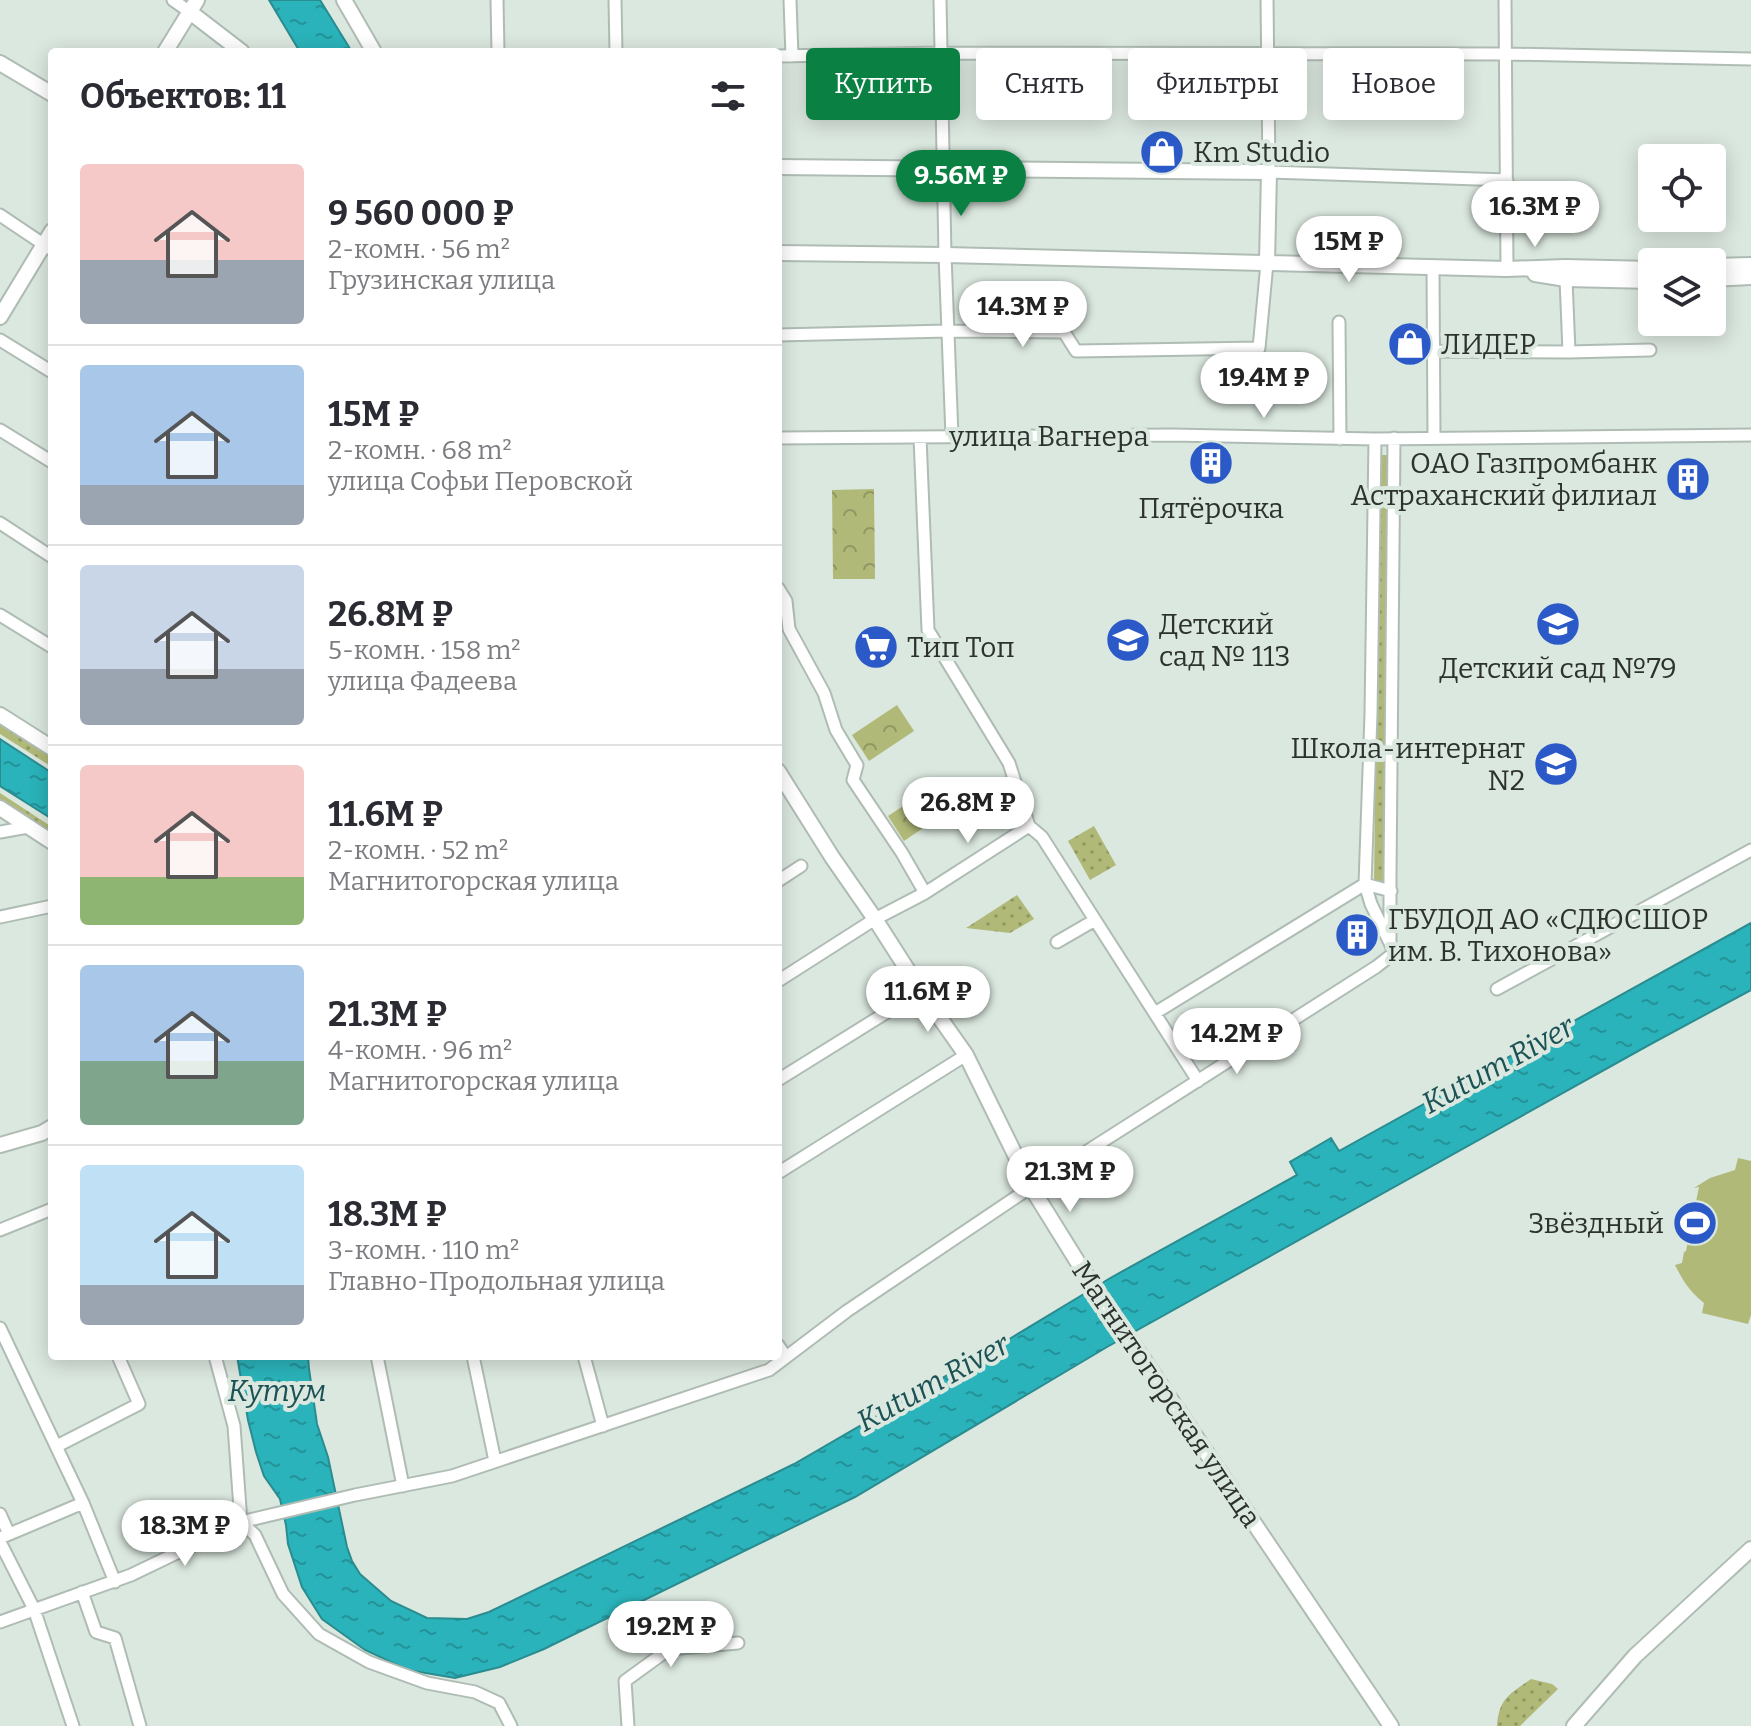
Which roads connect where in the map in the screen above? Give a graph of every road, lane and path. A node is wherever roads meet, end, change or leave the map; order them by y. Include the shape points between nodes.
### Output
1 (173, 0) edge
2 (344, 0) edge
3 (497, 0) edge
4 (615, 0) edge
5 (790, 0) edge
6 (940, 0) edge
7 (1267, 0) edge
8 (1505, 0) edge
9 (193, 6) edge
10 (167, 48) edge
11 (238, 48) edge
12 (372, 48) edge
13 (498, 48) edge
14 (616, 48) edge
15 (941, 48) edge
16 (1268, 48) edge
17 (960, 53) edge
18 (1128, 54) edge
19 (1507, 54) junction
20 (1307, 55) edge
21 (782, 56) edge
22 (792, 56) junction
23 (806, 56) edge
24 (1751, 59) edge
25 (0, 63) edge
26 (48, 92) edge
27 (942, 120) edge
28 (1269, 120) edge
29 (782, 167) edge
30 (943, 170) junction
31 (1269, 172) junction
32 (1507, 180) junction
33 (0, 215) edge
34 (48, 247) edge
35 (782, 253) edge
36 (945, 255) junction
37 (1267, 263) junction
38 (1751, 265) edge
39 (1726, 266) edge
40 (1433, 267) junction
41 (1507, 269) junction
42 (1638, 269) edge
43 (1751, 277) edge
44 (1726, 278) edge
45 (1566, 279) junction
46 (1638, 281) edge
47 (0, 317) edge
48 (1339, 322) dead end
49 (948, 331) junction
50 (782, 335) edge
51 (0, 340) edge
52 (1650, 350) dead end
53 (1433, 351) junction
54 (1569, 352) junction
55 (48, 370) edge
56 (0, 430) edge
57 (1751, 435) edge
58 (952, 436) junction
59 (920, 437) junction
60 (1434, 437) junction
61 (782, 438) edge
62 (1394, 438) junction
63 (1340, 439) junction
64 (1375, 439) junction
65 (48, 460) edge
66 (0, 523) edge
67 (48, 554) edge
68 (782, 594) edge
69 (0, 615) edge
70 (48, 645) edge
71 (1372, 646) junction
72 (1393, 646) junction
73 (0, 715) edge
74 (48, 745) edge
75 (782, 780) edge
76 (0, 808) edge
77 (1029, 826) junction
78 (28, 827) junction
79 (0, 832) edge
80 (48, 840) edge
81 (1751, 850) edge
82 (801, 866) dead end
83 (782, 878) edge
84 (1365, 884) junction
85 (1391, 891) junction
86 (925, 893) junction
87 (48, 907) edge
88 (0, 917) edge
89 (875, 919) junction
90 (1095, 920) junction
91 (1057, 942) dead end
92 (1390, 943) junction
93 (782, 978) edge
94 (1497, 989) dead end
95 (921, 991) junction
96 (1155, 1013) junction
97 (966, 1055) junction
98 (782, 1078) edge
99 (1198, 1081) junction
100 (48, 1129) edge
101 (0, 1145) edge
102 (782, 1170) edge
103 (1031, 1187) junction
104 (48, 1211) edge
105 (0, 1230) edge
106 (0, 1328) edge
107 (782, 1351) edge
108 (786, 1357) junction
109 (120, 1360) edge
110 (216, 1360) edge
111 (378, 1360) edge
112 (474, 1360) edge
113 (585, 1360) edge
114 (603, 1426) junction
115 (57, 1446) junction
116 (495, 1461) junction
117 (403, 1486) junction
118 (83, 1503) junction
119 (0, 1514) edge
120 (241, 1522) junction
121 (3, 1538) edge
122 (1751, 1549) edge
123 (115, 1582) junction
124 (82, 1592) junction
125 (34, 1609) junction
126 (0, 1622) edge
127 (738, 1643) dead end
128 (73, 1726) edge
129 (140, 1726) edge
130 (511, 1726) edge
131 (628, 1726) edge
132 (1391, 1726) edge
133 (1574, 1726) edge

1 - 9 street
2 - 12 main road
3 - 13 street
4 - 14 street
5 - 22 street
6 - 15 street
7 - 16 street
8 - 19 street
9 - 10 main road
9 - 11 main road
17 - 18 street
19 - 20 street
19 - 24 street
19 - 32 street
21 - 22 street
22 - 23 street
25 - 26 main road
27 - 30 street
28 - 31 street
29 - 30 main road
30 - 31 main road
30 - 36 street
31 - 32 street
31 - 37 main road
32 - 41 street
33 - 34 street
34 - 47 main road
35 - 36 main road
36 - 37 main road
36 - 49 street
37 - 40 main road
37 - 49 street via 1259,348 1076,351 1064,332
38 - 39 main road
40 - 41 main road
40 - 53 street
41 - 42 main road
41 - 45 main road
43 - 44 main road
45 - 46 main road
45 - 54 street
48 - 63 street
49 - 50 street
49 - 58 street
51 - 55 street
52 - 54 street
53 - 54 street
53 - 60 street
56 - 65 street
57 - 60 street, улица Вагнера
58 - 59 street, улица Вагнера
58 - 63 street, улица Вагнера
59 - 61 street, улица Вагнера
59 - 77 street via 928,630 1009,763
60 - 62 street, улица Вагнера
62 - 64 street, улица Вагнера
62 - 72 street
63 - 64 street, улица Вагнера
64 - 71 street
66 - 67 street
68 - 86 street via 789,629 857,765 853,780
69 - 70 street
71 - 72 street
71 - 84 street
72 - 85 street
73 - 74 main road
75 - 89 main road, Магнитогорская улица
76 - 78 main road
77 - 86 street
77 - 90 street via 1042,837
78 - 79 street
78 - 80 main road
81 - 94 street
82 - 83 street
84 - 85 street
84 - 92 street
84 - 96 street
85 - 92 street
86 - 89 street
87 - 88 street
89 - 93 street
89 - 95 main road, Магнитогорская улица
90 - 91 street
90 - 96 street
92 - 99 street via 1394,953 1376,967
95 - 97 main road, Магнитогорская улица
95 - 98 street
96 - 99 street
97 - 102 street
97 - 103 main road, Магнитогорская улица
99 - 103 street
100 - 101 main road
103 - 108 street
103 - 132 main road, Магнитогорская улица
104 - 105 street
106 - 115 street
107 - 108 street
108 - 114 street via 769,1370
109 - 115 street via 139,1404
110 - 120 street via 234,1426
111 - 117 street
112 - 116 street
113 - 114 street
114 - 116 street
115 - 118 street
116 - 117 street
117 - 120 street
118 - 121 street
118 - 123 street
119 - 121 street
120 - 123 street
120 - 130 street via 255,1535 283,1594 319,1634 369,1662 499,1703
121 - 125 street
122 - 133 main road via 1635,1656
123 - 124 street
124 - 125 street
124 - 129 street via 96,1632 115,1638
125 - 126 street
125 - 128 street
127 - 131 street via 669,1649 625,1681

